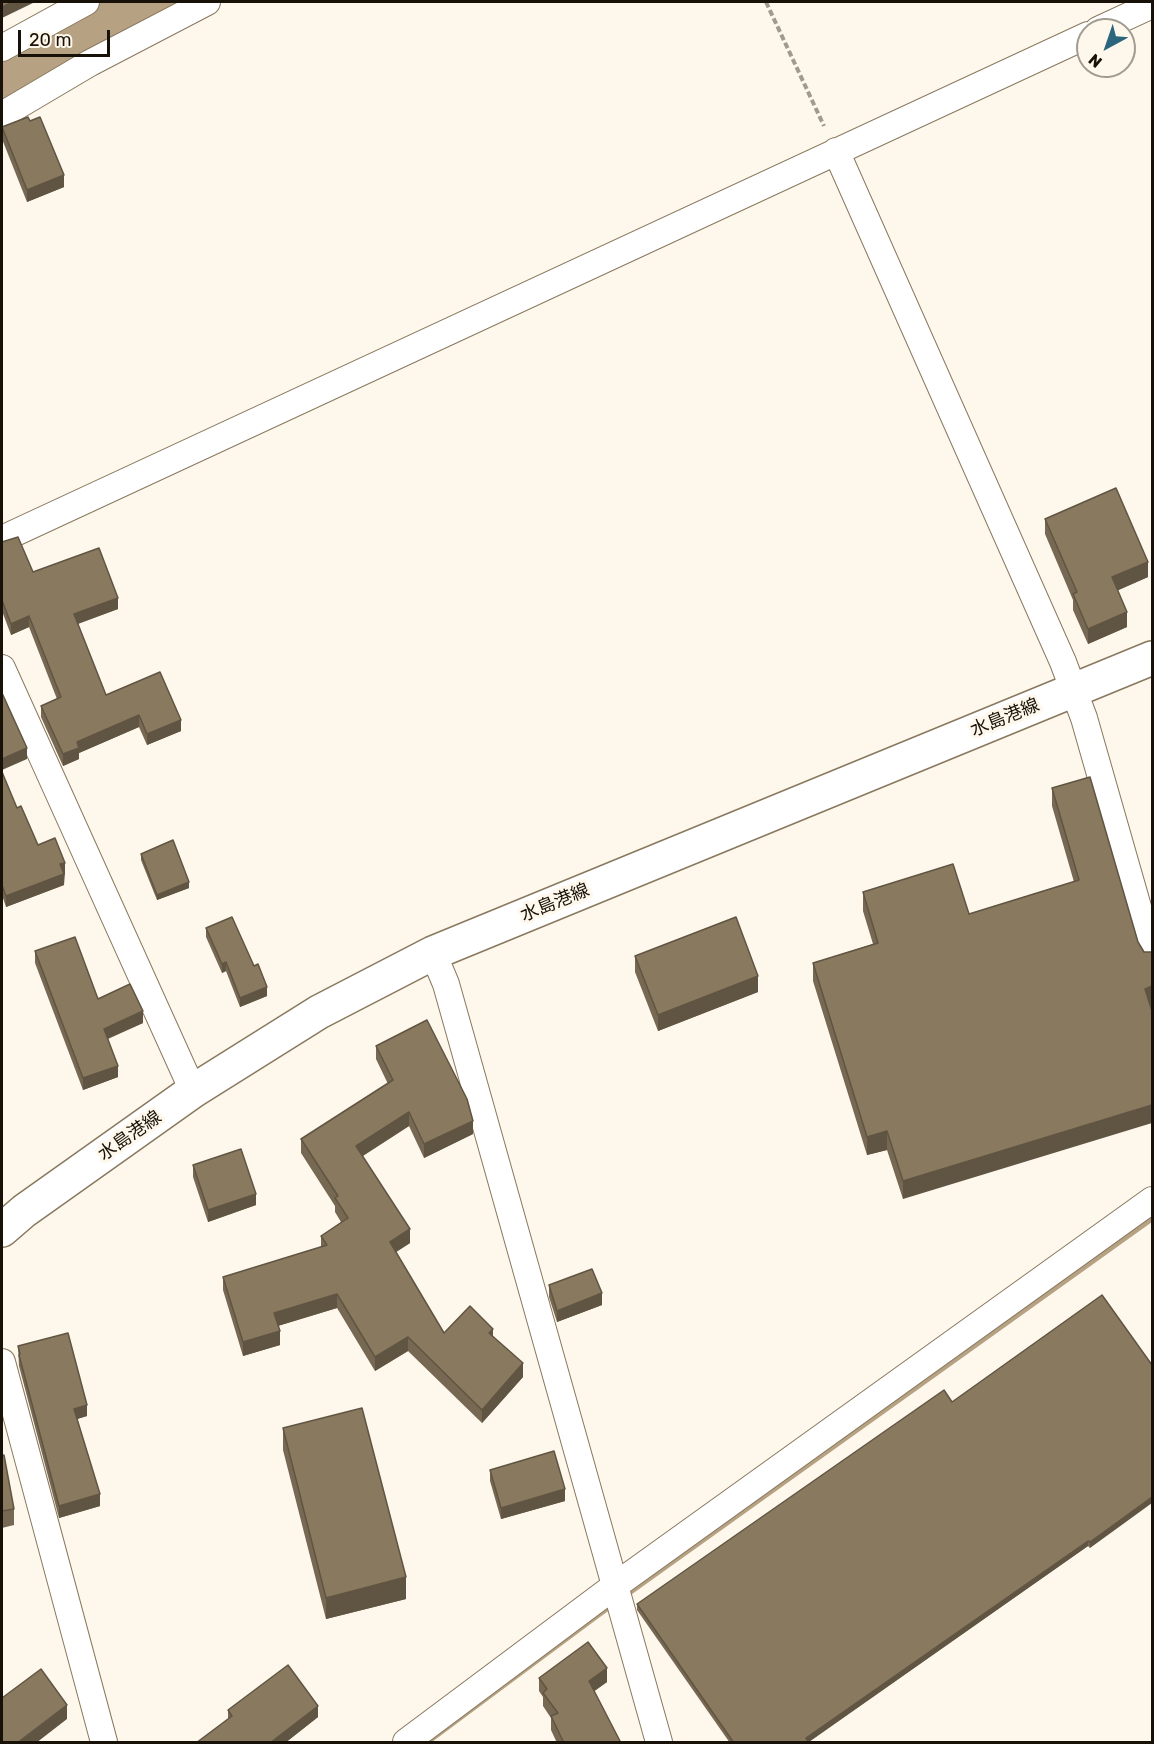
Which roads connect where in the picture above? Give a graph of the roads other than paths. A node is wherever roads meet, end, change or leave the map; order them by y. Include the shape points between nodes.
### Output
1 (86, 2) edge
2 (207, 2) edge
3 (1152, 5) edge
4 (1124, 18) edge
5 (1076, 41) edge
6 (2, 48) edge
7 (2, 115) edge
8 (836, 151) junction
9 (2, 539) edge
10 (1152, 658) edge
11 (2, 668) edge
12 (1074, 690) junction
13 (433, 953) junction
14 (1152, 956) edge
15 (193, 1091) junction
16 (1152, 1200) edge
17 (2, 1230) edge
18 (2, 1362) edge
19 (618, 1592) junction
20 (104, 1743) edge
21 (405, 1743) edge
22 (659, 1743) edge

1 - 6 street
2 - 7 street via 90,63
3 - 4 street
5 - 8 street
8 - 9 street
8 - 12 street
10 - 12 main road, 水島港線
11 - 15 street
12 - 13 main road, 水島港線
12 - 14 street
13 - 15 main road, 水島港線 via 319,1012
13 - 19 street via 446,984
15 - 17 main road, 水島港線
16 - 19 street
18 - 20 street
19 - 21 street
19 - 22 street

